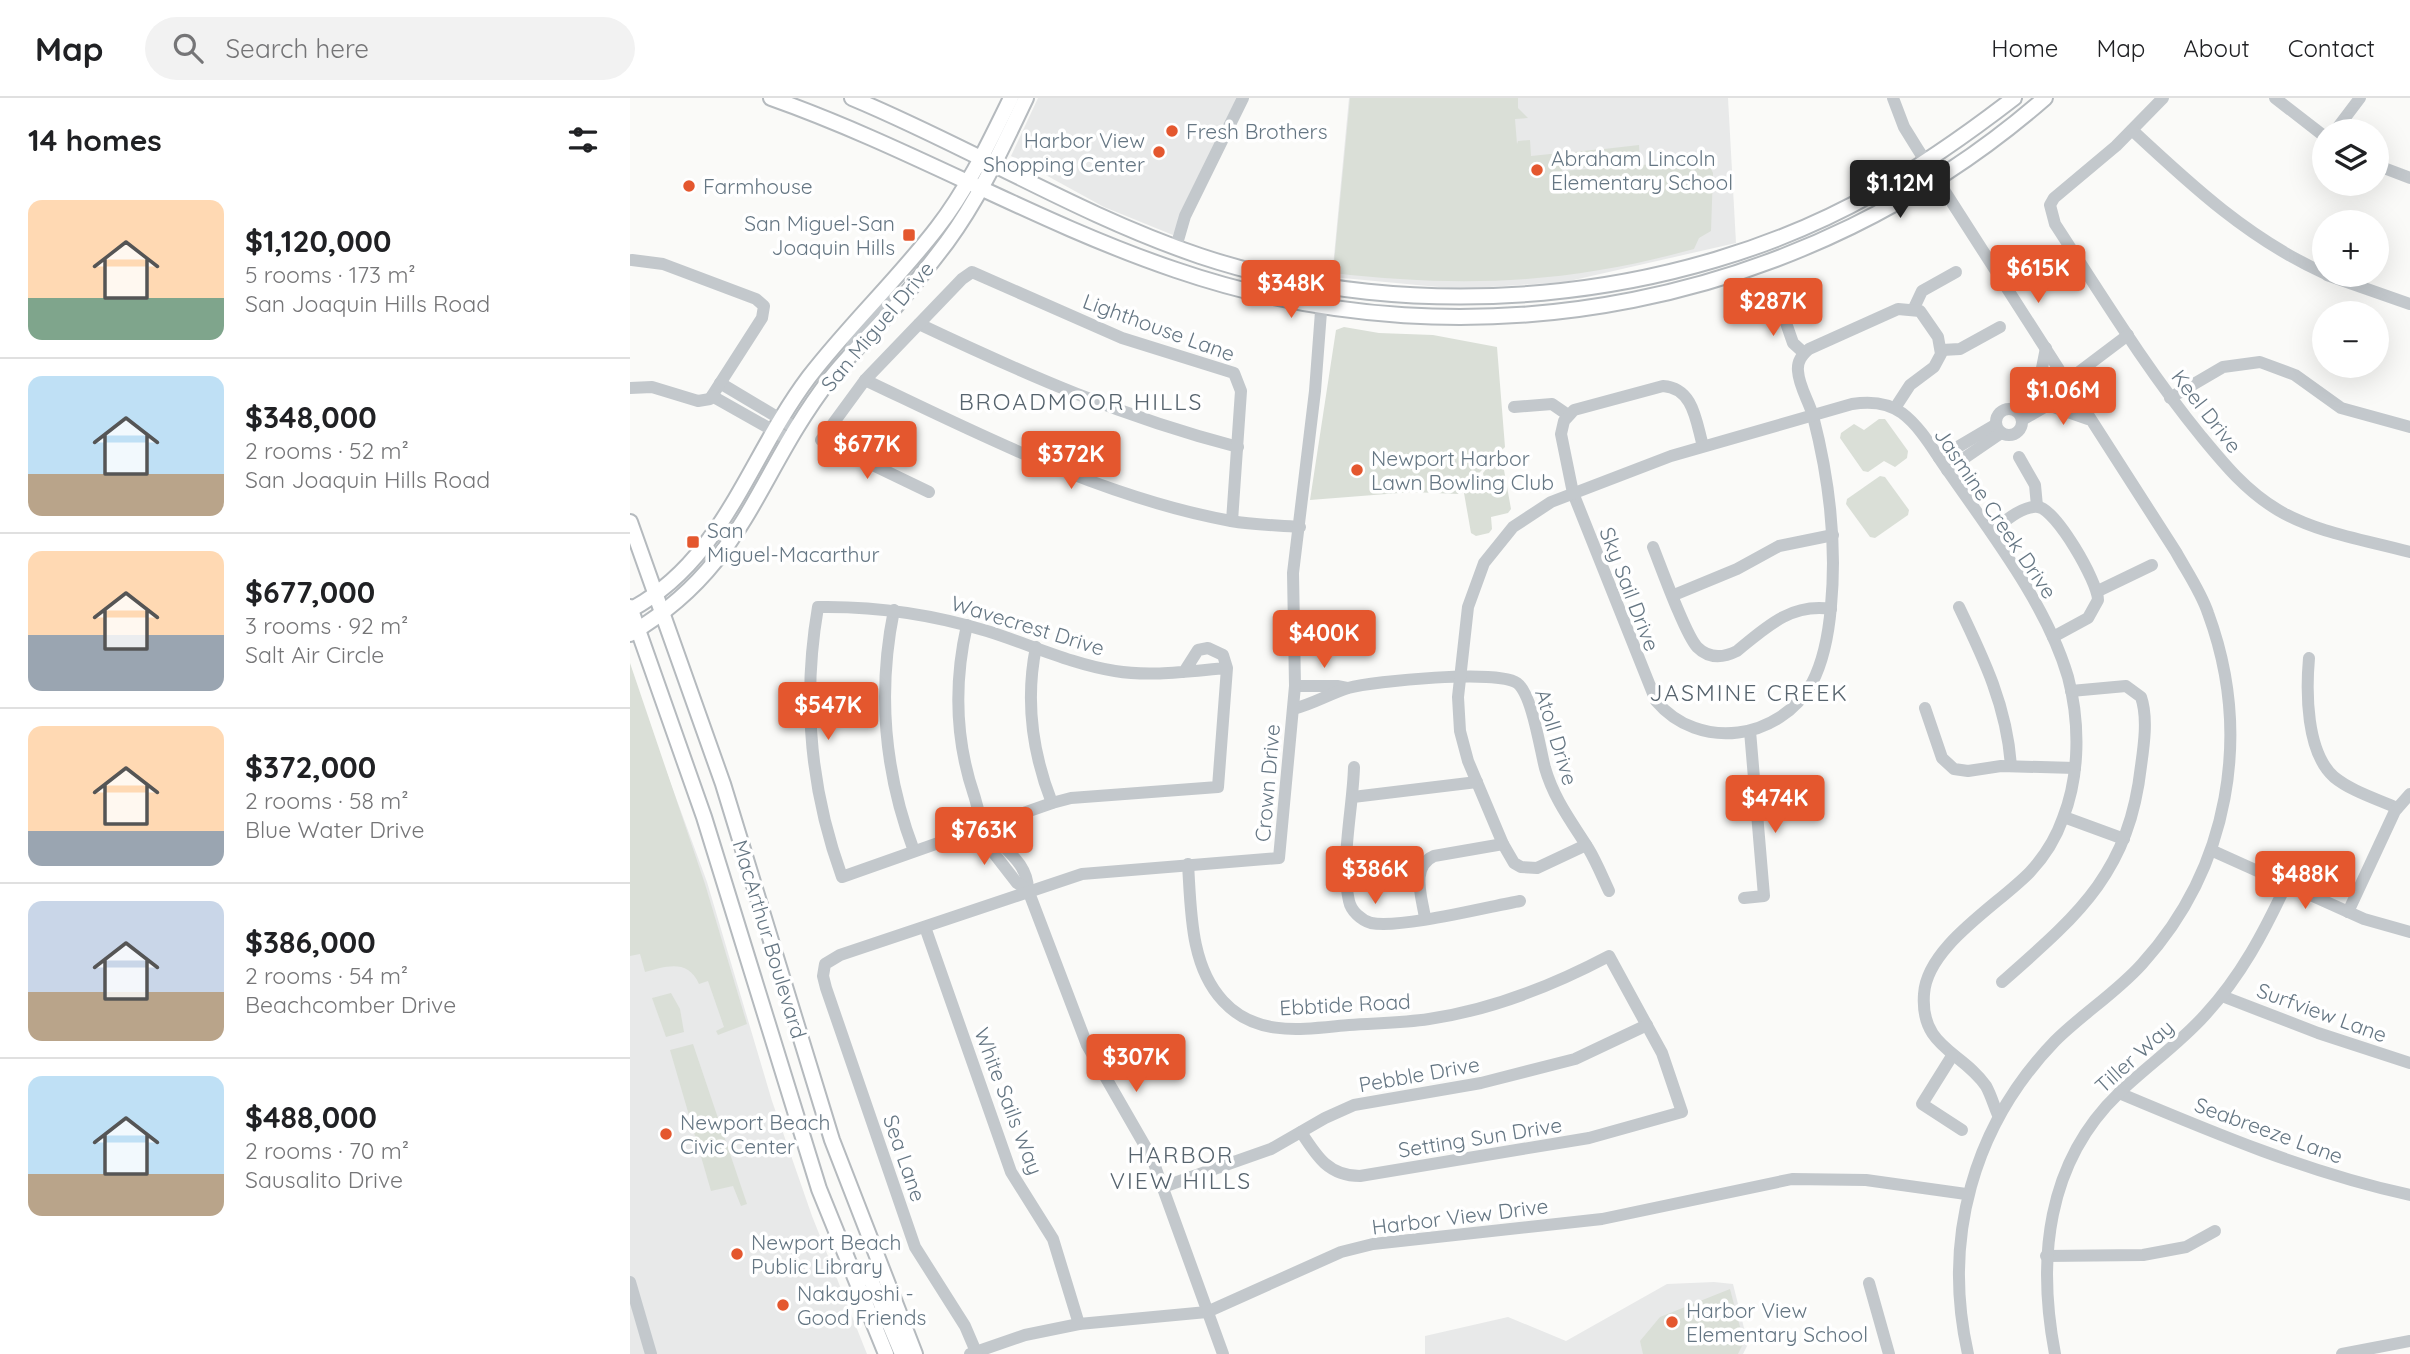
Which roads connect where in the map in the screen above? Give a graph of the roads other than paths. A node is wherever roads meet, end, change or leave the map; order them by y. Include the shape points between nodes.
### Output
1 (771, 98) edge
2 (852, 98) edge
3 (1011, 98) edge
4 (1026, 98) edge
5 (1243, 98) edge
6 (1893, 98) edge
7 (2014, 98) edge
8 (2045, 98) edge
9 (2163, 98) edge
10 (2275, 98) edge
11 (2360, 98) edge
12 (2344, 119) edge
13 (2312, 127) edge
14 (2132, 130) junction
15 (1925, 160) junction
16 (988, 161) junction
17 (2389, 169) edge
18 (2410, 178) edge
19 (1936, 179) junction
20 (976, 184) junction
21 (1176, 247) junction
22 (632, 260) dead end
23 (2312, 267) edge
24 (1956, 272) dead end
25 (1323, 285) junction
26 (2362, 287) edge
27 (886, 289) junction
28 (1778, 300) dead end
29 (2410, 304) edge
30 (1322, 307) junction
31 (1914, 308) junction
32 (919, 324) junction
33 (2000, 327) dead end
34 (2128, 335) junction
35 (2046, 348) junction
36 (1942, 350) junction
37 (1804, 353) junction
38 (848, 358) junction
39 (865, 380) junction
40 (2067, 381) junction
41 (720, 383) junction
42 (630, 388) edge
43 (2037, 393) junction
44 (712, 396) junction
45 (2170, 398) junction
46 (2048, 405) junction
47 (1514, 407) dead end
48 (1895, 408) junction
49 (2011, 409) junction
50 (1568, 415) junction
51 (1813, 415) junction
52 (2088, 419) junction
53 (2022, 420) junction
54 (778, 425) junction
55 (2410, 428) edge
56 (1998, 429) junction
57 (793, 434) junction
58 (1703, 446) junction
59 (1238, 447) junction
60 (2019, 457) dead end
61 (1939, 458) junction
62 (1947, 470) junction
63 (929, 492) dead end
64 (1573, 493) junction
65 (2037, 506) junction
66 (1232, 521) junction
67 (630, 522) edge
68 (1300, 527) junction
69 (1990, 532) junction
70 (1833, 536) junction
71 (1653, 547) dead end
72 (2410, 552) edge
73 (2152, 565) dead end
74 (2098, 591) junction
75 (1674, 595) junction
76 (656, 596) junction
77 (1959, 607) dead end
78 (630, 609) edge
79 (894, 610) junction
80 (1831, 610) junction
81 (662, 614) junction
82 (967, 625) junction
83 (633, 632) edge
84 (2053, 637) junction
85 (1036, 647) junction
86 (2309, 658) dead end
87 (1227, 668) junction
88 (1184, 671) junction
89 (1460, 676) junction
90 (1295, 686) junction
91 (1314, 687) junction
92 (1347, 689) junction
93 (2071, 691) junction
94 (1314, 704) junction
95 (1926, 708) dead end
96 (1293, 709) junction
97 (1750, 731) junction
98 (2011, 766) junction
99 (1354, 767) dead end
100 (2075, 768) junction
101 (1477, 782) junction
102 (2410, 794) edge
103 (1353, 797) junction
104 (1052, 803) junction
105 (2397, 808) junction
106 (2064, 817) junction
107 (985, 826) junction
108 (2124, 839) junction
109 (1503, 845) junction
110 (1586, 845) junction
111 (914, 851) junction
112 (2213, 851) junction
113 (1188, 864) junction
114 (2286, 885) junction
115 (1028, 890) junction
116 (1609, 891) dead end
117 (1744, 898) dead end
118 (1520, 901) dead end
119 (2348, 912) junction
120 (1424, 918) junction
121 (925, 927) junction
122 (2410, 932) edge
123 (825, 964) joint
124 (2003, 982) dead end
125 (2222, 996) junction
126 (1647, 1024) junction
127 (1952, 1056) junction
128 (2410, 1063) edge
129 (2119, 1093) junction
130 (1998, 1115) junction
131 (1962, 1130) dead end
132 (1301, 1132) junction
133 (1163, 1188) junction
134 (1966, 1194) junction
135 (2410, 1195) edge
136 (2215, 1231) dead end
137 (2046, 1256) junction
138 (851, 1269) junction
139 (630, 1282) edge
140 (1869, 1283) dead end
141 (1207, 1312) junction
142 (1079, 1324) junction
143 (2410, 1342) edge
144 (975, 1353) edge
145 (651, 1354) edge
146 (886, 1354) edge
147 (902, 1354) edge
148 (915, 1354) edge
149 (1223, 1354) edge
150 (1889, 1354) edge
151 (1969, 1354) edge
152 (2054, 1354) edge
153 (2342, 1354) edge

1 - 20 main road
2 - 16 main road
3 - 16 main road, San Miguel Drive
4 - 16 main road, San Miguel Drive
5 - 21 street via 1185,216
6 - 15 street via 1904,127
7 - 15 main road
8 - 19 main road via 2003,134
9 - 14 street
10 - 13 street
11 - 12 street
14 - 23 street via 2225,214
14 - 34 street, Keel Drive via 2050,205 2055,224
15 - 19 street
15 - 25 main road via 1874,193 1773,239 1622,282 1490,296 1406,296
16 - 20 main road, San Miguel Drive
16 - 21 main road via 1095,214
17 - 18 street
19 - 30 main road via 1799,251 1671,294 1517,317 1407,316
19 - 35 street
20 - 27 main road, San Miguel Drive
20 - 30 main road via 1175,270 1231,288
20 - 38 main road, San Miguel Drive via 946,243
21 - 25 main road
22 - 41 street via 663,264 764,306 762,318
24 - 31 street via 1922,291
25 - 30 street, Crown Drive
26 - 29 street
27 - 38 street via 885,303 855,339
27 - 54 main road, San Miguel Drive via 808,380
28 - 37 street via 1793,343
30 - 68 street, Crown Drive
31 - 36 street via 1926,317
31 - 37 street via 1898,309
32 - 39 street
32 - 59 street via 1070,394
32 - 59 street, Lighthouse Lane via 972,272 1122,338 1234,373 1241,391
33 - 36 street via 1960,349
34 - 40 street
34 - 45 street, Keel Drive
35 - 40 street
35 - 43 street
36 - 48 street via 1936,364 1910,384
37 - 51 street, Sky Sail Drive via 1798,374
38 - 57 main road, San Miguel Drive
39 - 63 street via 821,440
39 - 66 street via 1043,463 1146,499
40 - 43 street
40 - 46 street
40 - 52 street
41 - 44 street
41 - 54 street
42 - 44 street via 652,387 698,401
43 - 49 street
44 - 54 street
45 - 55 street via 2223,367 2260,362 2295,375 2342,408
45 - 72 street, Keel Drive via 2235,476 2277,509 2327,530
46 - 52 street
46 - 53 street
47 - 50 street via 1552,404
48 - 51 street via 1868,401
48 - 61 street, Jasmine Creek Drive via 1912,422
49 - 53 street
49 - 56 street via 1999,413
50 - 58 street via 1581,407 1671,386 1688,398
50 - 64 street, Sky Sail Drive via 1562,434
51 - 58 street
51 - 70 street, Sky Sail Drive
52 - 112 street via 2176,552 2208,612 2231,728 2228,791
53 - 56 street via 2014,435
54 - 57 street
54 - 76 main road, San Miguel Drive via 715,535 694,562
56 - 61 street
56 - 62 street
57 - 81 main road, San Miguel Drive via 732,542 690,592
58 - 64 street
59 - 66 street, Lighthouse Lane
60 - 65 street via 2035,485
61 - 62 street, Jasmine Creek Drive
62 - 69 street, Jasmine Creek Drive
64 - 89 street via 1523,519 1484,564 1468,607
64 - 97 street, Sky Sail Drive via 1656,701 1671,716 1694,728 1719,734
65 - 69 street
65 - 74 street via 2055,516
66 - 68 street
67 - 76 main road, MacArthur Boulevard
68 - 90 street, Crown Drive via 1293,573
69 - 84 street, Jasmine Creek Drive
70 - 75 street via 1779,545 1737,569
70 - 80 street, Sky Sail Drive
71 - 75 street
73 - 74 street
74 - 84 street via 2093,614
75 - 80 street via 1693,642 1704,653 1719,656 1737,650 1786,614 1812,608
76 - 78 main road, San Miguel Drive
76 - 81 main road, MacArthur Boulevard
77 - 98 street via 1998,692
78 - 83 main road, MacArthur Boulevard
79 - 82 street, Wavecrest Drive
79 - 111 street via 885,671 885,732 895,793
79 - 111 street, Wavecrest Drive via 818,607 809,682 812,756 842,877
80 - 97 street, Sky Sail Drive via 1819,666 1805,694 1778,719
81 - 83 main road, San Miguel Drive
81 - 148 main road, MacArthur Boulevard via 723,784 832,1140
82 - 85 street, Wavecrest Drive
82 - 107 street via 958,678 959,732 966,773
83 - 138 main road, MacArthur Boulevard via 704,817 811,1165
84 - 93 street, Jasmine Creek Drive
85 - 88 street, Wavecrest Drive via 1114,671
85 - 104 street via 1031,726
86 - 105 street via 2306,690 2321,760 2344,784
87 - 88 street, Wavecrest Drive
87 - 88 street via 1223,655 1208,648 1192,656
87 - 104 street via 1218,787
89 - 92 street, Atoll Drive
89 - 101 street via 1460,731
89 - 110 street, Atoll Drive via 1508,678 1521,686 1550,785
90 - 91 street
90 - 96 street, Crown Drive
91 - 92 street
91 - 94 street
92 - 94 street
93 - 100 street, Jasmine Creek Drive
93 - 108 street via 2126,686 2141,696 2140,773
94 - 96 street
95 - 98 street via 1942,758 1954,769
96 - 113 street, Crown Drive via 1279,858
97 - 117 street via 1764,896
98 - 100 street
99 - 103 street
100 - 106 street, Jasmine Creek Drive
101 - 103 street
101 - 109 street
102 - 105 street
103 - 120 street via 1349,904 1369,922
104 - 107 street
105 - 119 street
106 - 108 street
106 - 127 street, Jasmine Creek Drive via 2039,861 1944,951 1929,972 1923,996 1927,1022
107 - 111 street
107 - 115 street via 1026,872
108 - 124 street via 2102,883 2079,912
109 - 110 street via 1514,863 1529,869
109 - 120 street via 1434,856 1424,862 1419,880
110 - 116 street, Atoll Drive
112 - 114 street
112 - 130 street via 2155,949 2126,981 2056,1040 2026,1073
113 - 115 street, Crown Drive via 1082,874
113 - 126 street, Ebbtide Road via 1194,933 1209,980 1235,1012 1273,1028 1451,1015 1556,982 1609,956
114 - 119 street
114 - 125 street, Tiller Way via 2256,946
115 - 121 street, Crown Drive
115 - 133 street via 1087,1045 1137,1127
118 - 120 street
119 - 122 street
121 - 123 street, Crown Drive
121 - 142 street, White Sails Way via 1011,1171 1053,1239
123 - 144 street, Sea Lane via 822,976 915,1247 965,1326
125 - 128 street, Surfview Lane
125 - 129 street, Tiller Way via 2177,1044
126 - 132 street, Pebble Drive via 1575,1059 1481,1083 1354,1105
126 - 132 street, Setting Sun Drive via 1682,1112 1589,1138 1360,1176 1331,1170
127 - 130 street, Jasmine Creek Drive via 1986,1086
127 - 131 street via 1922,1104
129 - 135 street, Seabreeze Lane via 2272,1154
129 - 137 street, Tiller Way via 2086,1133 2067,1167 2051,1218
130 - 134 street
132 - 133 street, Pebble Drive via 1271,1149
133 - 141 street
134 - 141 street, Harbor View Drive via 1866,1180 1792,1179 1602,1219 1373,1244 1341,1252
134 - 151 street via 1959,1278
136 - 137 street via 2186,1247 2143,1255
137 - 152 street, Tiller Way
138 - 146 main road, MacArthur Boulevard
138 - 147 main road via 871,1280
139 - 145 street
140 - 150 street
141 - 142 street, Harbor View Drive
141 - 149 street
142 - 144 street, Harbor View Drive via 1025,1335
143 - 153 street

